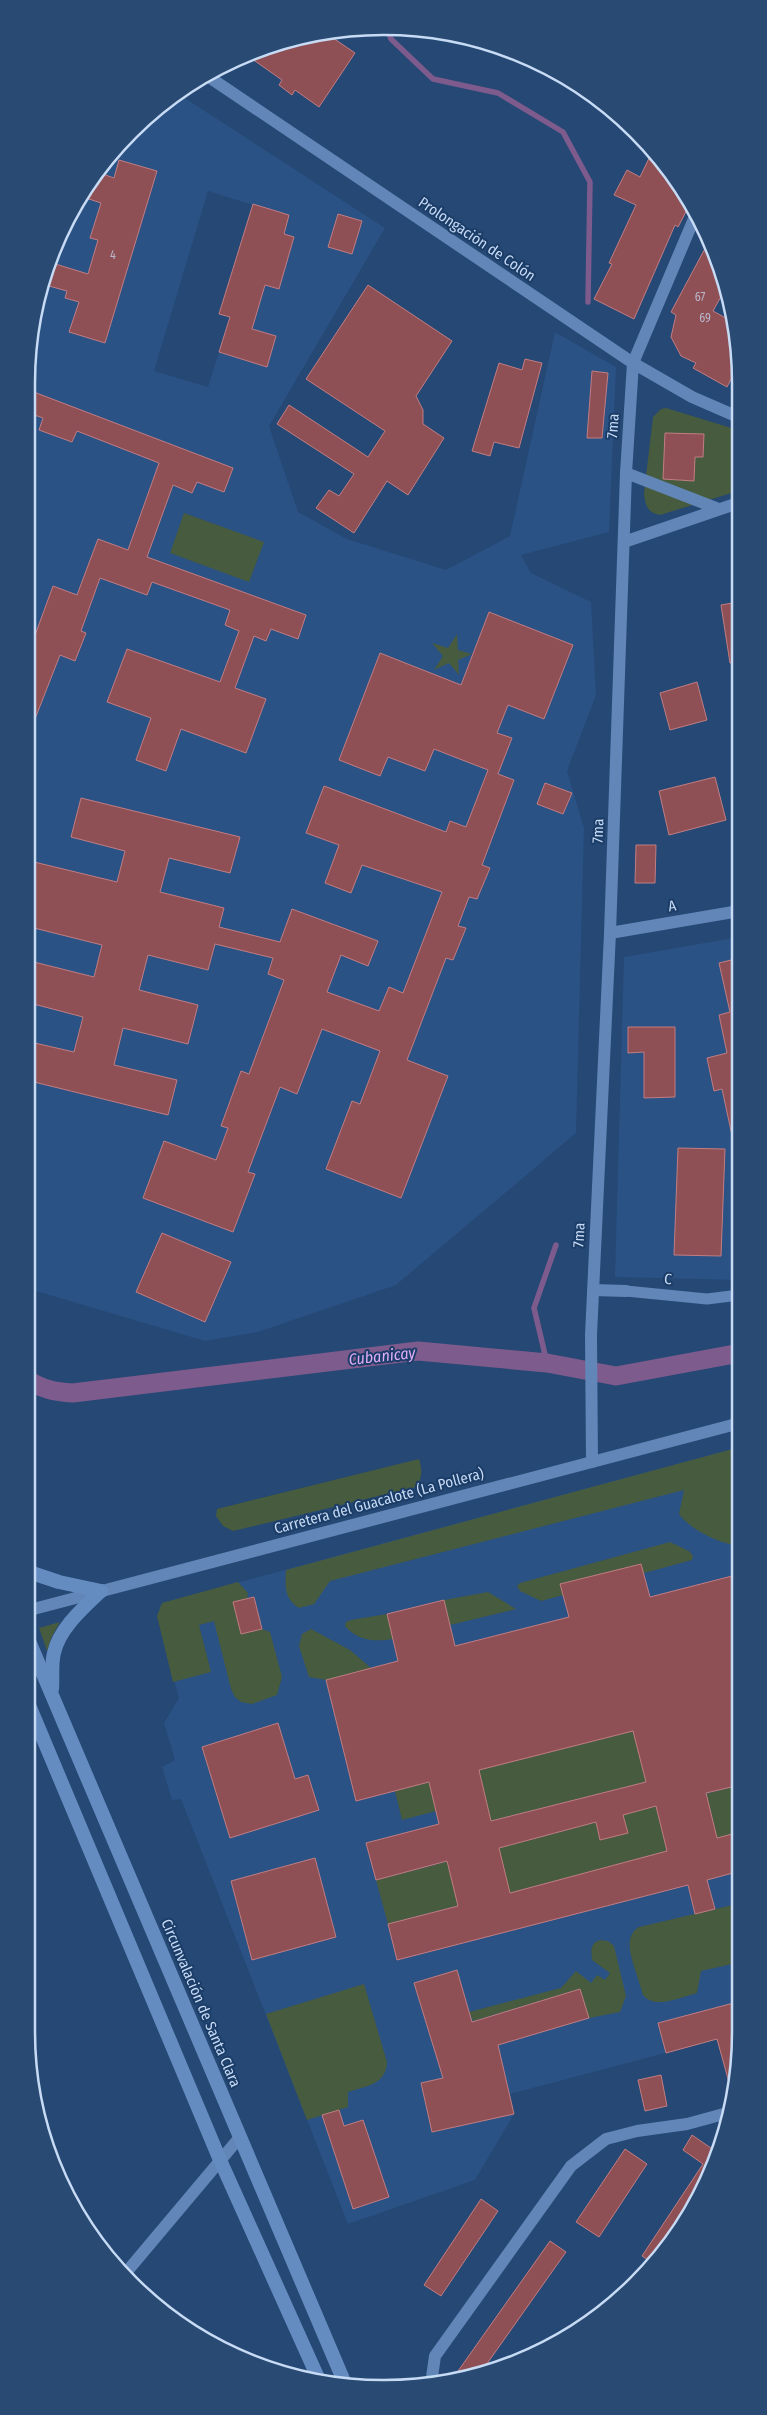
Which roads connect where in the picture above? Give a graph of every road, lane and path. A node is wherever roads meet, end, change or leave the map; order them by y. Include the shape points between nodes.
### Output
1 (213, 80) edge
2 (692, 222) edge
3 (633, 363) junction
4 (732, 414) edge
5 (626, 473) junction
6 (732, 505) edge
7 (719, 509) junction
8 (624, 542) junction
9 (732, 912) edge
10 (610, 933) junction
11 (593, 1290) junction
12 (626, 1291) joint
13 (732, 1296) edge
14 (732, 1425) edge
15 (592, 1462) junction
16 (35, 1574) edge
17 (101, 1591) junction
18 (35, 1609) edge
19 (35, 1655) edge
20 (52, 1694) junction
21 (35, 1719) edge
22 (722, 2115) edge
23 (240, 2137) junction
24 (220, 2160) junction
25 (129, 2269) edge
26 (316, 2373) edge
27 (432, 2376) edge
28 (342, 2377) edge

1 - 3 street, Prolongación de Colón
2 - 3 street, 7ma
3 - 4 street, Prolongación de Colón via 692,397
3 - 5 street, 7ma
5 - 7 street
5 - 8 street, 7ma
6 - 7 street
7 - 8 street
8 - 10 street, 7ma
9 - 10 street, A
10 - 11 street, 7ma
11 - 12 street, C
11 - 15 street, 7ma
12 - 13 street, C via 707,1298
14 - 15 street, Carretera del Guacalote (La Pollera)
15 - 17 street, Carretera del Guacalote (La Pollera)
16 - 17 highway
17 - 18 street, Carretera del Guacalote (La Pollera)
17 - 20 highway via 80,1610 61,1638 54,1653
19 - 20 highway, Circunvalación de Santa Clara
20 - 23 highway, Circunvalación de Santa Clara
21 - 24 highway
22 - 27 street via 606,2139 571,2166 435,2356
23 - 24 street
23 - 28 highway, Circunvalación de Santa Clara
24 - 25 street
24 - 26 highway

